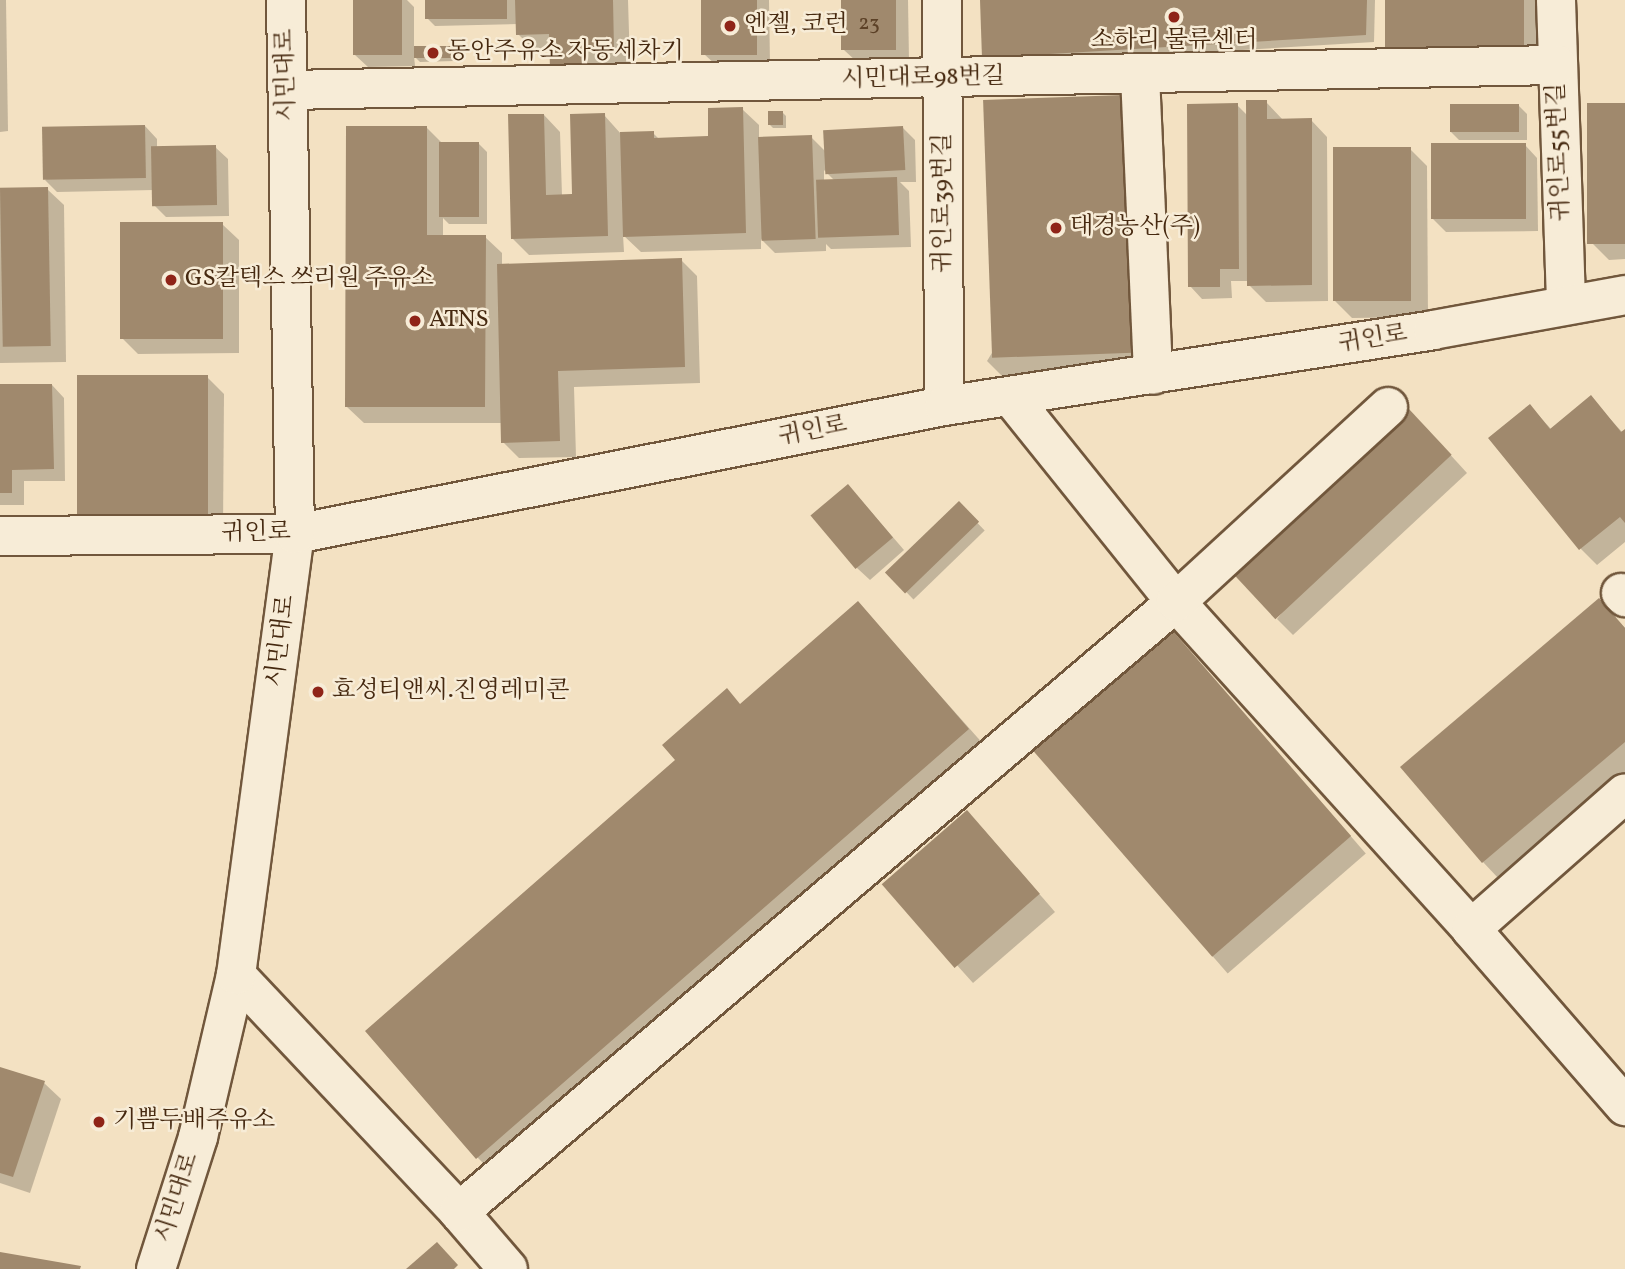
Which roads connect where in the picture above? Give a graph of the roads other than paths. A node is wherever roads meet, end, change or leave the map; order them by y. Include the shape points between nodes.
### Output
1 (286, 0) edge
2 (942, 0) edge
3 (1556, 0) edge
4 (1557, 65) junction
5 (1140, 75) junction
6 (944, 78) junction
7 (288, 90) junction
8 (1625, 295) edge
9 (1566, 304) junction
10 (1153, 375) junction
11 (1011, 397) junction
12 (944, 406) junction
13 (1388, 407) dead end
14 (295, 534) junction
15 (0, 536) edge
16 (1176, 602) junction
17 (1625, 793) edge
18 (1471, 929) junction
19 (236, 975) junction
20 (1625, 1106) edge
21 (459, 1212) junction
22 (156, 1269) edge
23 (508, 1269) edge

1 - 7 street, 시민대로
2 - 6 street, 귀인로39번길
3 - 4 street, 귀인로55번길
4 - 5 street, 시민대로98번길
4 - 9 street, 귀인로55번길
5 - 6 street, 시민대로98번길
5 - 10 street
6 - 7 street, 시민대로98번길
6 - 12 street, 귀인로39번길
7 - 14 street, 시민대로
8 - 9 street, 귀인로
9 - 10 street, 귀인로
10 - 11 street, 귀인로
11 - 12 street, 귀인로
11 - 16 street
12 - 14 street, 귀인로
13 - 16 street
14 - 15 street, 귀인로
14 - 19 street, 시민대로
16 - 18 street
16 - 21 street
17 - 18 street
18 - 20 street
19 - 21 street
19 - 22 street, 시민대로 via 198,1137
21 - 23 street

